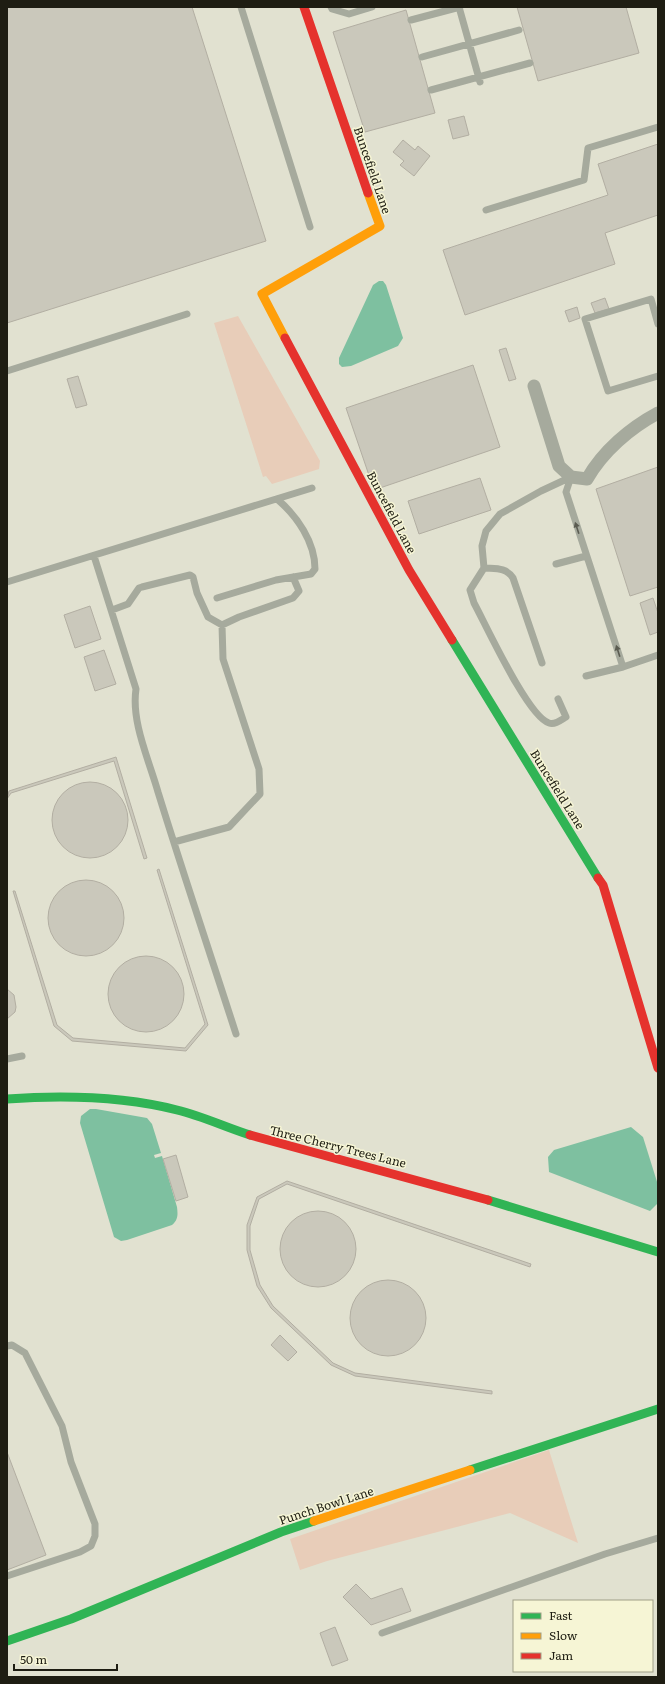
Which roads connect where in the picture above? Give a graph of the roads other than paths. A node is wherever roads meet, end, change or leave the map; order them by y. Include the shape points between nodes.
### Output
1 (241, 7) edge
2 (304, 7) edge
3 (331, 7) edge
4 (372, 7) edge
5 (459, 7) edge
6 (411, 20) dead end
7 (519, 30) dead end
8 (469, 44) junction
9 (422, 56) dead end
10 (530, 63) dead end
11 (479, 80) junction
12 (431, 90) dead end
13 (658, 127) edge
14 (486, 210) dead end
15 (310, 227) dead end
16 (654, 298) edge
17 (187, 314) dead end
18 (658, 324) edge
19 (7, 371) edge
20 (658, 376) edge
21 (534, 386) dead end
22 (658, 413) edge
23 (571, 478) junction
24 (312, 488) dead end
25 (277, 499) junction
26 (94, 556) junction
27 (586, 556) junction
28 (556, 564) dead end
29 (484, 568) junction
30 (293, 578) junction
31 (7, 582) edge
32 (217, 598) dead end
33 (112, 610) junction
34 (222, 625) junction
35 (658, 655) edge
36 (542, 663) dead end
37 (623, 666) junction
38 (586, 676) dead end
39 (558, 699) dead end
40 (174, 842) junction
41 (236, 1034) dead end
42 (22, 1056) dead end
43 (7, 1059) edge
44 (658, 1068) edge
45 (7, 1099) edge
46 (658, 1252) edge
47 (7, 1346) edge
48 (658, 1409) edge
49 (658, 1538) edge
50 (7, 1576) edge
51 (382, 1633) dead end
52 (7, 1641) edge

1 - 15 lane
2 - 44 street, Buncefield Lane via 380,226 262,294 409,570 603,884
3 - 4 lane via 349,14
5 - 6 lane
5 - 8 lane
7 - 8 lane
8 - 9 lane
8 - 11 lane
10 - 11 lane
11 - 12 lane
13 - 14 lane via 588,148 584,180
16 - 18 lane
16 - 20 lane via 585,319 608,391
17 - 19 lane
21 - 23 street via 559,466
22 - 23 street via 641,422 622,438 595,465 587,478
27 -> 23 lane via 566,492
23 - 29 lane via 500,514 486,531 482,546
24 - 25 lane
25 - 26 lane
25 - 30 lane via 300,522 315,561 315,569 311,574
26 - 31 lane
26 - 33 lane
27 - 28 lane
37 -> 27 lane
29 - 36 lane via 510,573
29 - 39 lane via 470,594 497,649 537,714 550,724 566,717
30 - 32 lane via 276,580
30 - 34 lane via 299,591 293,598
33 - 34 lane via 128,604 139,588 190,575 208,617
33 - 40 lane via 136,689 134,703 141,733
34 - 40 lane via 223,659 259,769 260,794 229,827
35 - 37 lane
37 - 38 lane
40 - 41 lane
42 - 43 lane
45 - 46 street, Three Cherry Trees Lane via 33,1096 78,1097 166,1107 256,1138 396,1173 568,1222
47 - 50 lane via 12,1345 25,1353 62,1426 72,1462 95,1524 95,1536 91,1546
48 - 52 street, Punch Bowl Lane via 281,1532 71,1619
49 - 51 lane

